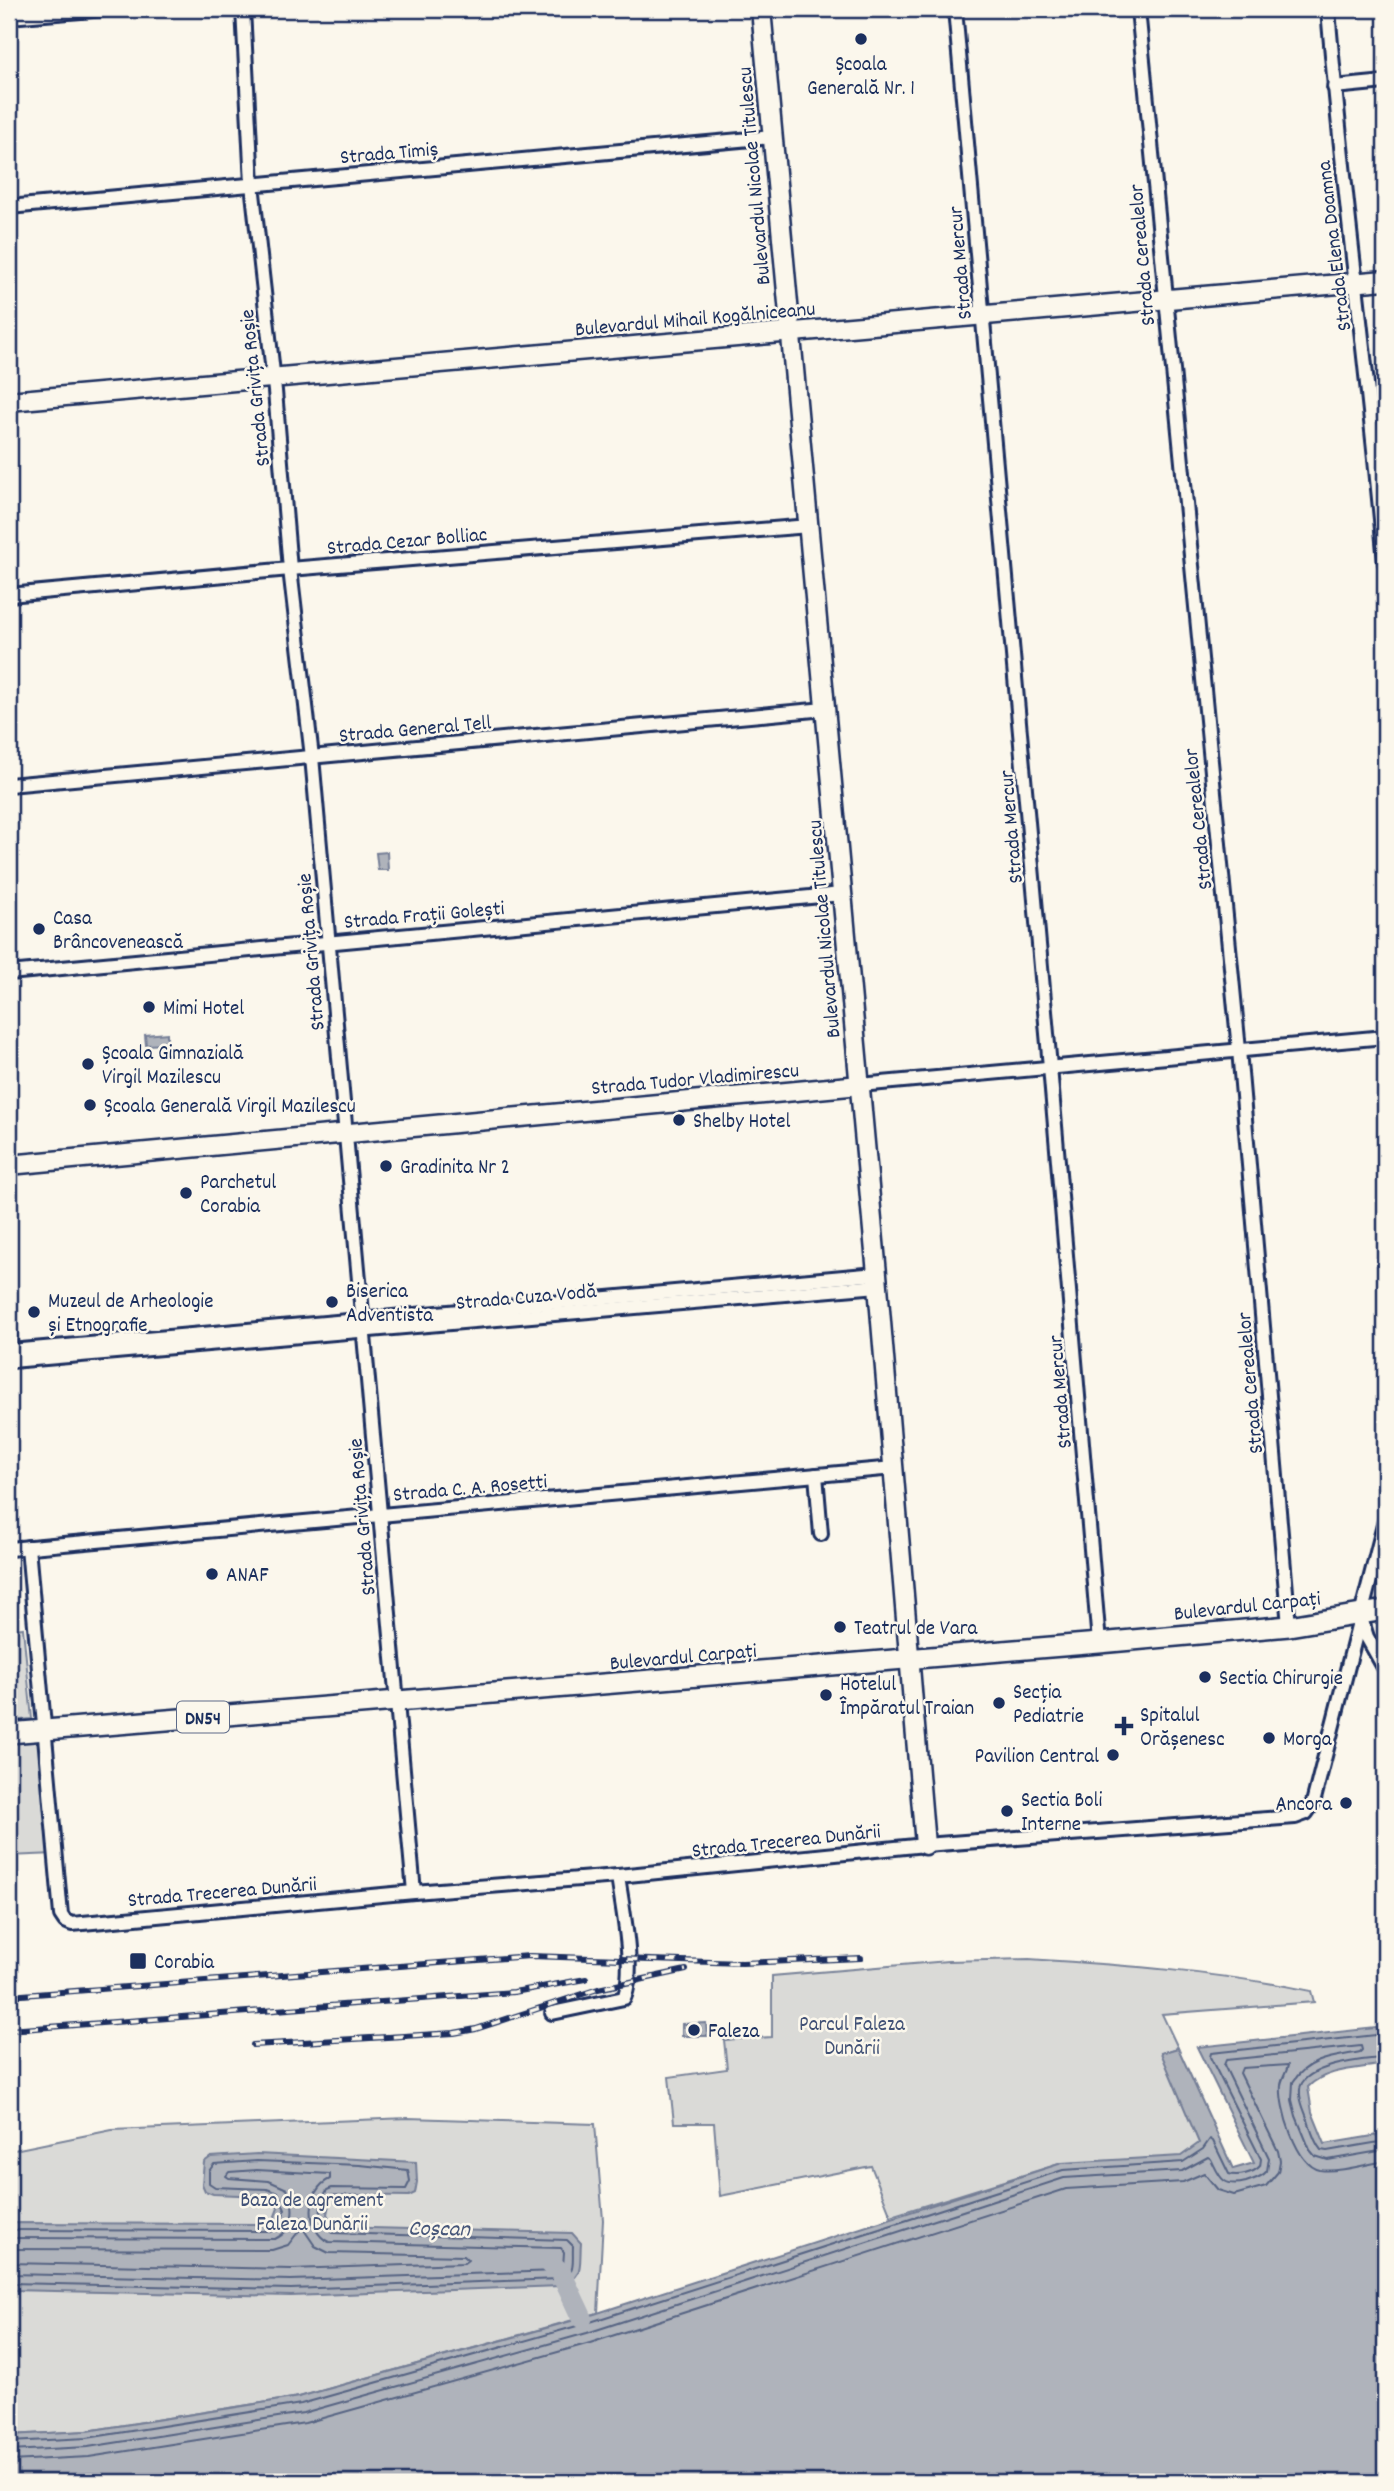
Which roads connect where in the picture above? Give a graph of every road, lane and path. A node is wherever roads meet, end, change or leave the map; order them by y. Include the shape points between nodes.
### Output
1 (105, 9) edge
2 (243, 9) edge
3 (761, 9) edge
4 (955, 9) edge
5 (1138, 9) edge
6 (1328, 9) edge
7 (9, 17) edge
8 (1385, 82) edge
9 (1334, 87) junction
10 (773, 137) junction
11 (252, 184) junction
12 (9, 207) edge
13 (1385, 280) edge
14 (1354, 283) junction
15 (1165, 300) junction
16 (983, 317) junction
17 (791, 333) junction
18 (273, 377) junction
19 (9, 401) edge
20 (1381, 472) edge
21 (808, 526) junction
22 (1385, 563) edge
23 (290, 569) junction
24 (9, 595) edge
25 (825, 709) junction
26 (312, 757) junction
27 (9, 785) edge
28 (842, 894) junction
29 (329, 942) junction
30 (9, 973) edge
31 (1385, 1037) edge
32 (1239, 1050) junction
33 (1050, 1067) junction
34 (860, 1085) junction
35 (346, 1133) junction
36 (9, 1165) edge
37 (878, 1280) junction
38 (362, 1324) junction
39 (9, 1335) edge
40 (10, 1356) edge
41 (894, 1468) junction
42 (816, 1475) junction
43 (380, 1515) junction
44 (1385, 1521) edge
45 (821, 1534) dead end
46 (28, 1547) junction
47 (9, 1549) edge
48 (1385, 1610) edge
49 (1360, 1615) junction
50 (1289, 1626) junction
51 (1099, 1643) junction
52 (909, 1660) junction
53 (1385, 1669) edge
54 (397, 1702) junction
55 (44, 1730) junction
56 (9, 1733) edge
57 (925, 1846) junction
58 (618, 1876) junction
59 (414, 1892) junction
60 (552, 2013) dead end

1 - 7 street
2 - 11 street, Strada Grivița Roșie
3 - 10 street, Bulevardul Nicolae Titulescu
4 - 16 street, Strada Mercur
5 - 15 street, Strada Cerealelor
6 - 9 street, Strada Elena Doamna
8 - 9 street
9 - 14 street, Strada Elena Doamna
10 - 11 street, Strada Timiș
10 - 17 street, Bulevardul Nicolae Titulescu
11 - 12 street, Strada Timiș
11 - 18 street, Strada Grivița Roșie
13 - 14 street, Bulevardul Mihail Kogălniceanu
14 - 15 street, Bulevardul Mihail Kogălniceanu
14 - 20 street, Strada Elena Doamna
15 - 16 street, Bulevardul Mihail Kogălniceanu
15 - 32 street, Strada Cerealelor
16 - 17 street, Bulevardul Mihail Kogălniceanu
16 - 33 street, Strada Mercur
17 - 18 street, Bulevardul Mihail Kogălniceanu
17 - 21 street, Bulevardul Nicolae Titulescu
18 - 19 street, Bulevardul Mihail Kogălniceanu
18 - 23 street, Strada Grivița Roșie
20 - 22 street, Strada Elena Doamna
21 - 23 street, Strada Cezar Bolliac
21 - 25 street, Bulevardul Nicolae Titulescu
23 - 24 street, Strada Cezar Bolliac
23 - 26 street, Strada Grivița Roșie
25 - 26 street, Strada General Tell
25 - 28 street, Bulevardul Nicolae Titulescu
26 - 27 street, Strada General Tell
26 - 29 street, Strada Grivița Roșie
28 - 29 street, Strada Frații Golești
28 - 34 street, Bulevardul Nicolae Titulescu
29 - 30 street, Strada Frații Golești
29 - 35 street, Strada Grivița Roșie
31 - 32 street, Strada Tudor Vladimirescu
32 - 33 street, Strada Tudor Vladimirescu
32 - 50 street, Strada Cerealelor
33 - 34 street, Strada Tudor Vladimirescu
33 - 51 street, Strada Mercur
34 - 35 street, Strada Tudor Vladimirescu
34 - 37 street, Bulevardul Nicolae Titulescu
35 - 36 street, Strada Tudor Vladimirescu
35 - 38 street, Strada Grivița Roșie
37 - 38 street, Strada Cuza Vodă
37 - 41 street, Bulevardul Nicolae Titulescu
38 - 40 street, Strada Cuza Vodă via 120,1353
38 - 43 street, Strada Grivița Roșie
39 - 40 street
41 - 42 street, Strada C. A. Rosetti
41 - 52 street, Bulevardul Nicolae Titulescu
42 - 43 street, Strada C. A. Rosetti
42 - 45 street
43 - 46 street, Strada C. A. Rosetti
43 - 54 street, Strada Grivița Roșie
44 - 49 street
46 - 47 street, Strada C. A. Rosetti
46 - 55 street
48 - 49 main road, DN54
49 - 50 main road, Bulevardul Carpați / DN54
49 - 53 street
49 - 57 street, Strada Trecerea Dunării via 1313,1803 1306,1813
50 - 51 main road, Bulevardul Carpați / DN54
51 - 52 main road, Bulevardul Carpați / DN54
52 - 54 main road, Bulevardul Carpați / DN54
52 - 57 street, Bulevardul Nicolae Titulescu
54 - 55 main road, Bulevardul Carpați / DN54
54 - 59 street, Strada Grivița Roșie
55 - 56 main road, Bulevardul Carpați / DN54
55 - 59 street, Strada Trecerea Dunării via 65,1921 162,1917
57 - 58 street, Strada Trecerea Dunării
58 - 59 street, Strada Trecerea Dunării
58 - 60 street via 627,1942 628,1989 624,1998

